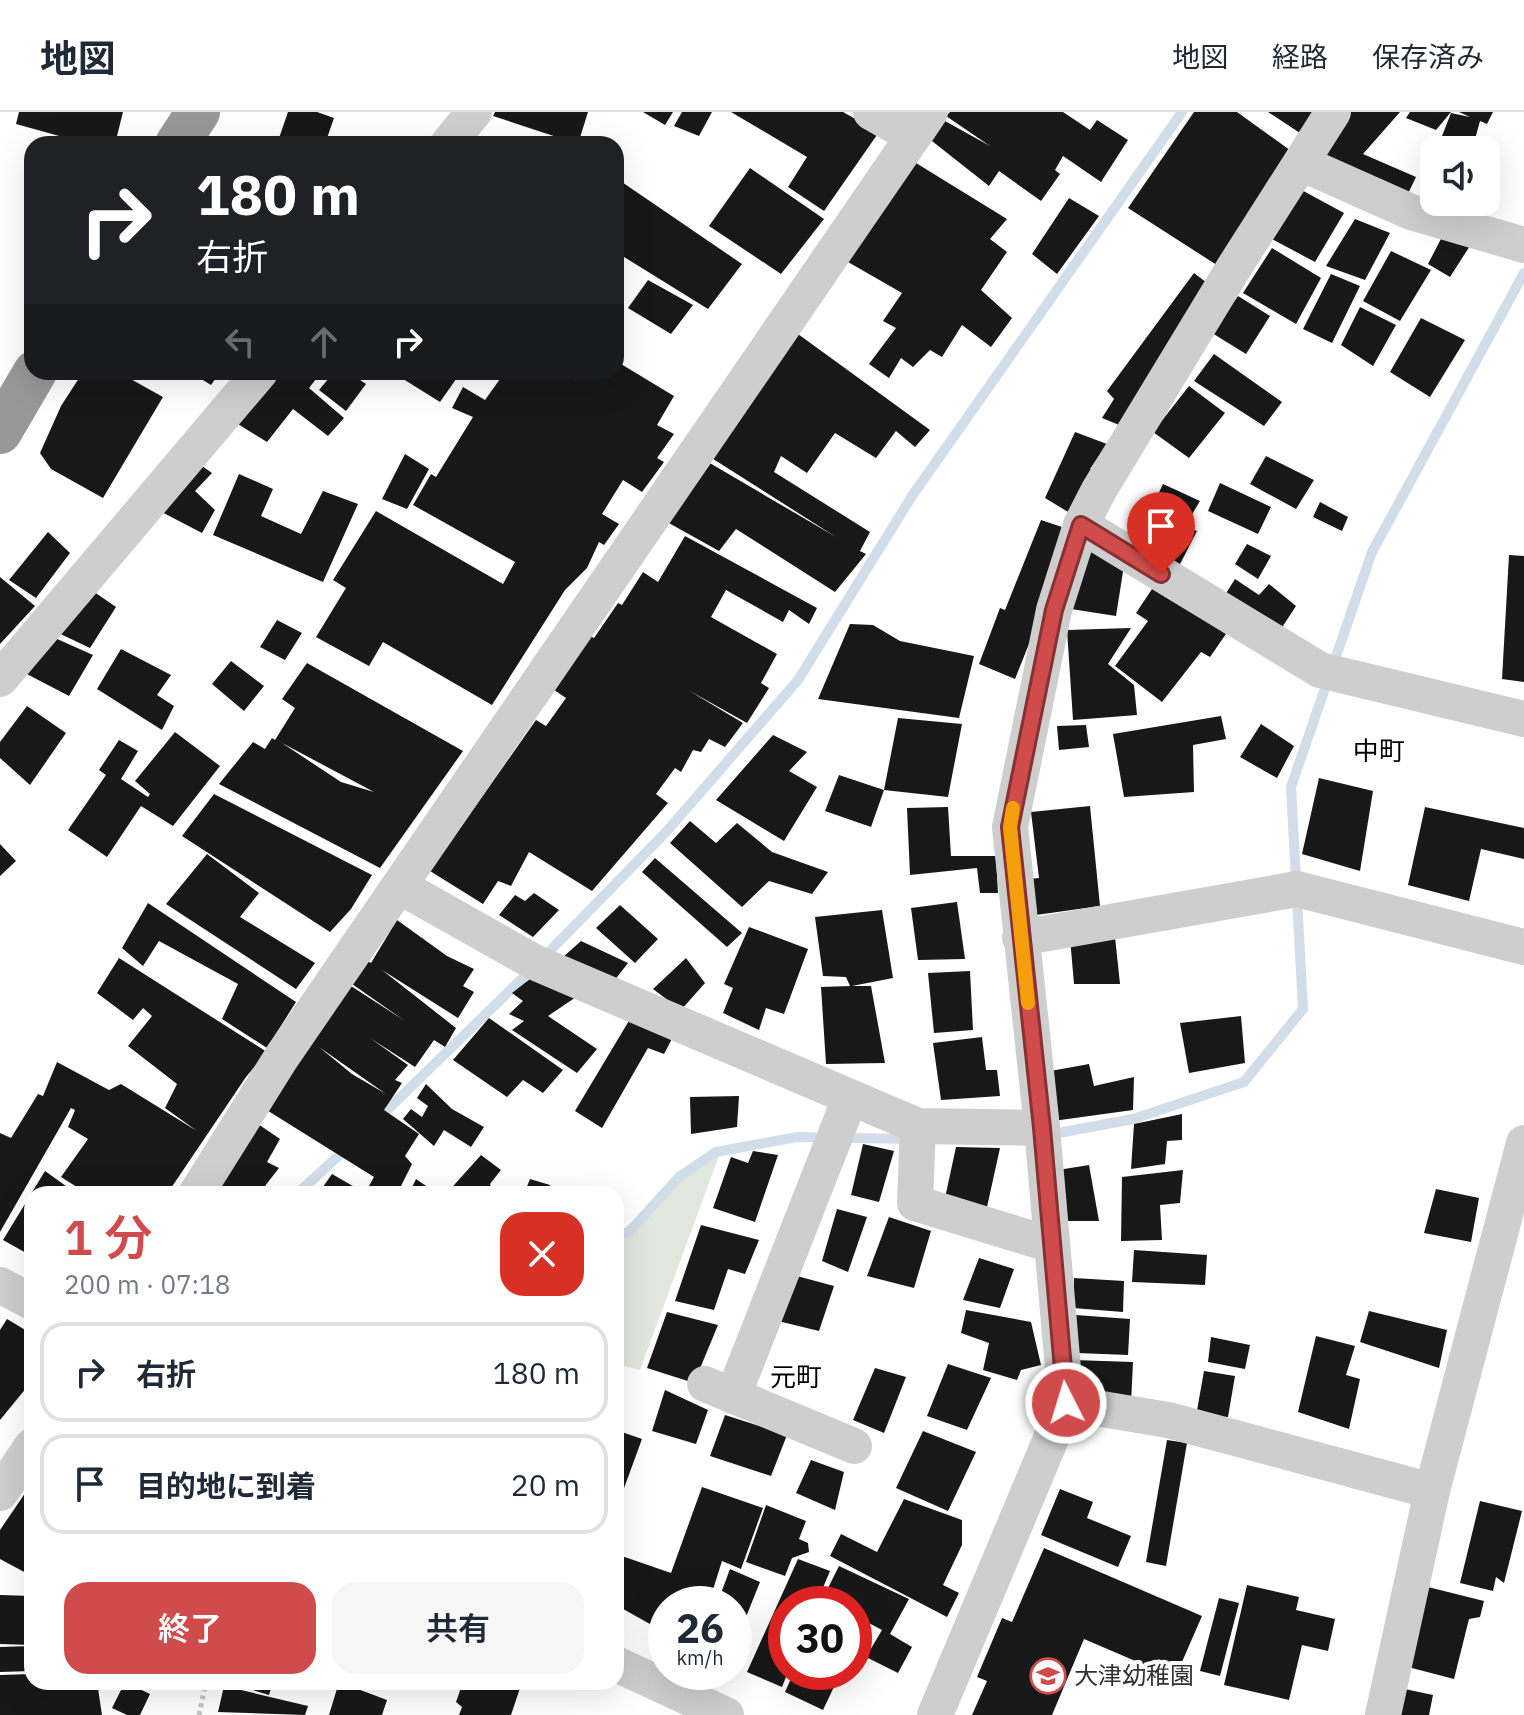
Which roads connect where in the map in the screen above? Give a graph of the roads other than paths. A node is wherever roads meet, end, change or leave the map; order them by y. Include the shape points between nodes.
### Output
1 (198, 112) edge
2 (474, 112) edge
3 (871, 112) edge
4 (1333, 112) edge
5 (921, 124) edge
6 (182, 136) edge
7 (454, 136) edge
8 (1301, 163) junction
9 (1524, 245) edge
10 (30, 380) edge
11 (253, 380) edge
12 (0, 432) edge
13 (1081, 525) junction
14 (0, 679) edge
15 (1524, 719) edge
16 (401, 887) junction
17 (1020, 938) junction
18 (1524, 947) edge
19 (850, 1098) junction
20 (918, 1126) junction
21 (1042, 1128) junction
22 (1524, 1143) edge
23 (201, 1186) edge
24 (1052, 1245) junction
25 (0, 1285) edge
26 (24, 1298) edge
27 (1066, 1403) junction
28 (854, 1446) dead end
29 (24, 1458) edge
30 (1432, 1491) junction
31 (0, 1493) edge
32 (624, 1668) edge
33 (726, 1715) edge
34 (935, 1715) edge
35 (1383, 1715) edge

1 - 6 highway
2 - 7 street
3 - 5 street
4 - 8 street
5 - 16 street
8 - 9 street via 1411,212
8 - 13 street
10 - 12 highway
11 - 14 street
13 - 15 street via 1320,670
13 - 17 street via 1054,610 1010,827
16 - 19 street via 534,962
16 - 23 street via 281,1058
17 - 18 street via 1297,889
17 - 21 street
19 - 20 street
19 - 28 street via 719,1390
20 - 21 street
20 - 24 street via 915,1203
21 - 24 street
22 - 30 street
24 - 27 street
25 - 26 street
27 - 30 street via 1168,1420
27 - 34 street
29 - 31 street
30 - 35 street
32 - 33 street

